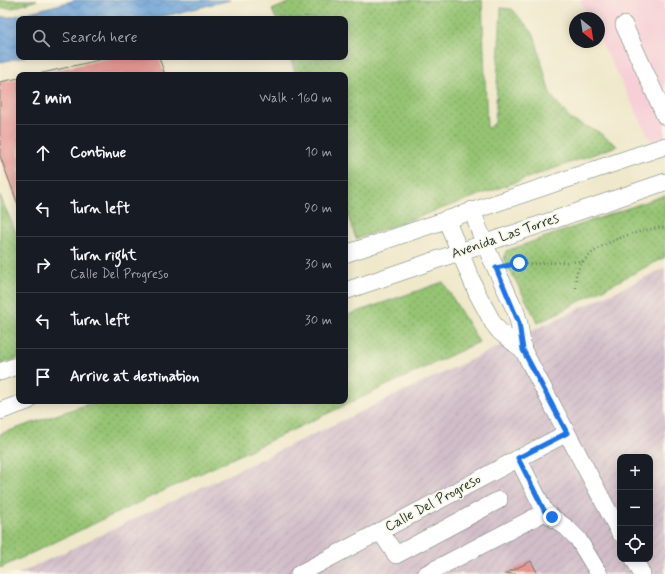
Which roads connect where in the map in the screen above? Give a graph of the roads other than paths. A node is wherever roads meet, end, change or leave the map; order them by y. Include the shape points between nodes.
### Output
1 (624, 25) dead end
2 (658, 83) edge
3 (665, 116) edge
4 (665, 146) edge
5 (665, 182) edge
6 (472, 210) junction
7 (446, 219) junction
8 (484, 243) junction
9 (458, 251) junction
10 (348, 253) edge
11 (348, 290) edge
12 (523, 350) junction
13 (16, 366) edge
14 (0, 372) edge
15 (20, 404) edge
16 (0, 411) edge
17 (567, 433) junction
18 (518, 458) junction
19 (499, 500) dead end
20 (545, 512) junction
21 (617, 527) edge
22 (380, 531) junction
23 (636, 562) edge
24 (324, 568) edge
25 (299, 574) edge
26 (426, 574) edge
27 (599, 574) edge
28 (642, 574) edge

1 - 2 street
2 - 3 street
4 - 6 street
5 - 8 street, Avenida Las Torres
6 - 7 street
6 - 8 street
7 - 9 street
7 - 10 street
8 - 9 street, Avenida Las Torres
8 - 12 street via 519,323
9 - 11 street, Avenida Las Torres
9 - 12 street via 493,323 500,332
12 - 17 street
13 - 14 street
15 - 16 street
17 - 18 street, Calle Del Progreso
17 - 21 street
18 - 20 street
18 - 22 street, Calle Del Progreso
19 - 22 street via 396,555
20 - 26 street
20 - 27 street via 578,539
22 - 24 street, Calle Del Progreso
23 - 28 street
24 - 25 street, Calle Del Progreso

